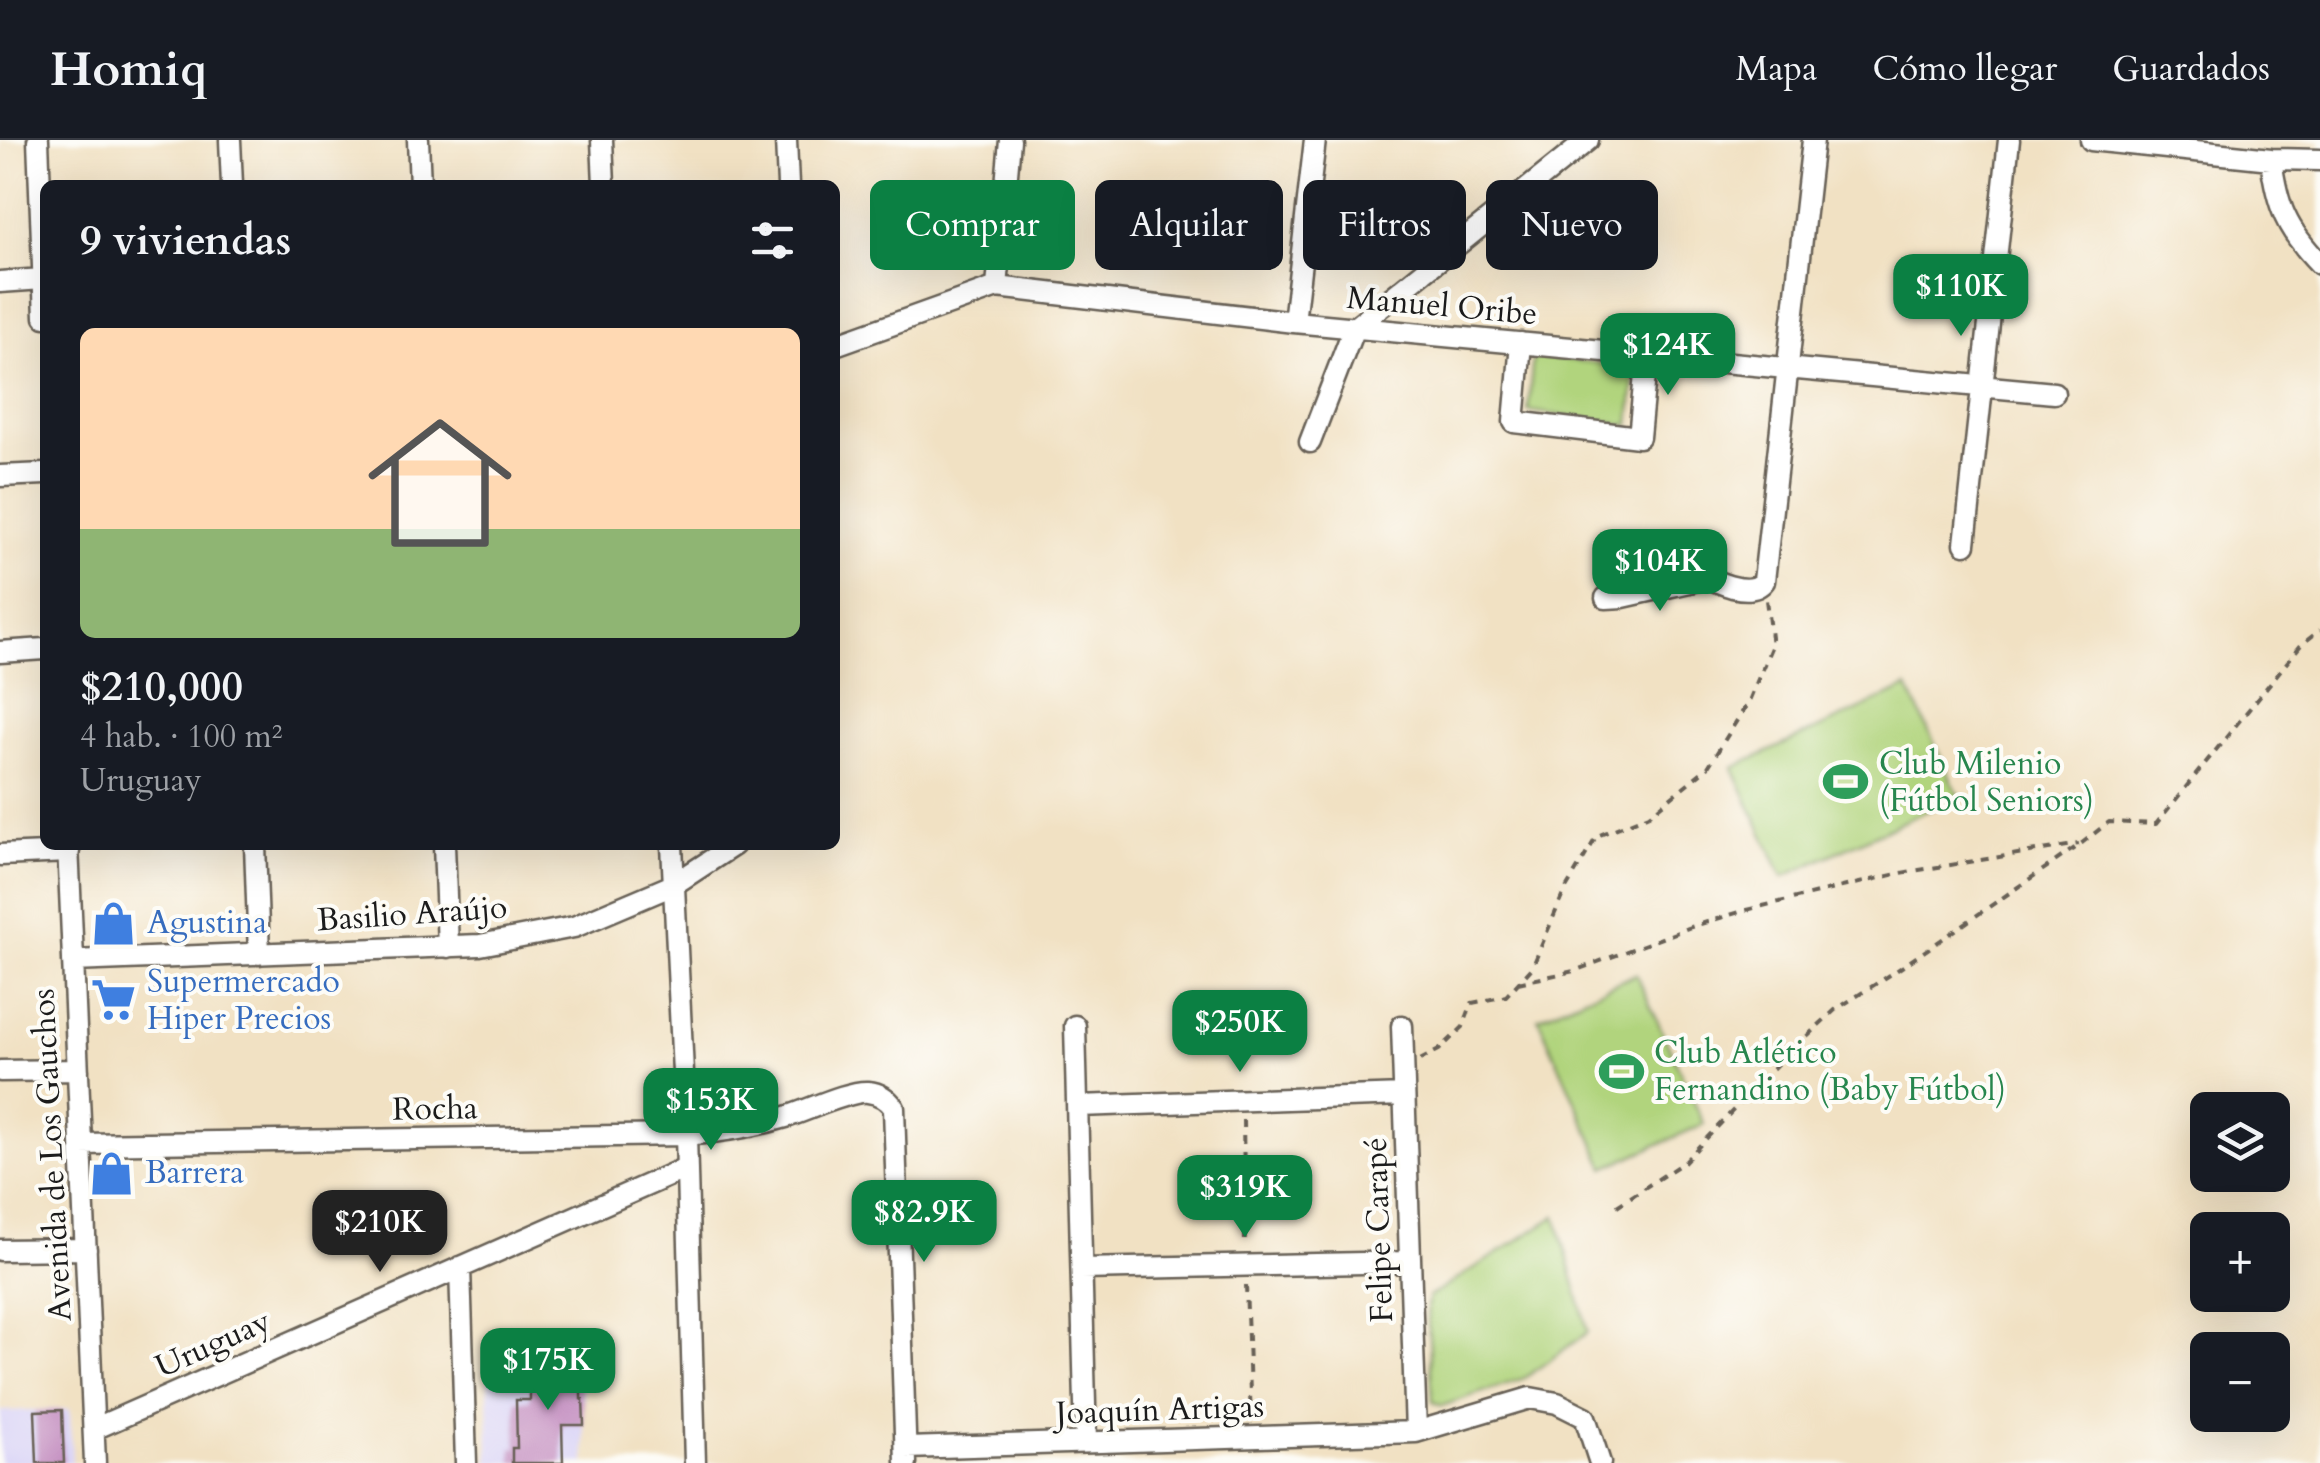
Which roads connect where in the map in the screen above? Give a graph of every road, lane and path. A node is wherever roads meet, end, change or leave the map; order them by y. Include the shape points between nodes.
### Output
1 (38, 140) edge
2 (230, 140) edge
3 (418, 140) edge
4 (602, 140) edge
5 (786, 140) edge
6 (1010, 140) edge
7 (1315, 140) edge
8 (1588, 140) edge
9 (1813, 140) edge
10 (2009, 140) edge
11 (2091, 140) edge
12 (2282, 140) edge
13 (2271, 159) junction
14 (2320, 160) edge
15 (232, 180) edge
16 (420, 180) edge
17 (604, 180) edge
18 (788, 180) edge
19 (40, 186) edge
20 (2320, 264) edge
21 (40, 279) edge
22 (0, 282) edge
23 (997, 287) junction
24 (1294, 322) junction
25 (1354, 328) junction
26 (840, 343) edge
27 (1521, 343) junction
28 (1648, 354) junction
29 (1788, 366) junction
30 (1982, 386) junction
31 (2054, 393) dead end
32 (1310, 442) dead end
33 (40, 474) edge
34 (0, 476) edge
35 (1965, 544) dead end
36 (1652, 568) dead end
37 (1707, 578) junction
38 (1764, 580) junction
39 (1606, 598) dead end
40 (2320, 630) edge
41 (40, 649) edge
42 (0, 652) edge
43 (2082, 843) junction
44 (51, 850) edge
45 (68, 850) edge
46 (255, 850) edge
47 (444, 850) edge
48 (672, 850) edge
49 (726, 850) edge
50 (0, 856) edge
51 (673, 885) junction
52 (448, 947) junction
53 (259, 954) junction
54 (73, 961) junction
55 (1518, 983) junction
56 (1075, 1026) dead end
57 (1402, 1026) dead end
58 (1403, 1069) junction
59 (78, 1070) junction
60 (0, 1071) edge
61 (1404, 1095) junction
62 (1078, 1106) junction
63 (686, 1135) junction
64 (82, 1144) junction
65 (686, 1168) junction
66 (1616, 1206) dead end
67 (86, 1249) junction
68 (0, 1250) edge
69 (1410, 1262) junction
70 (460, 1267) junction
71 (1082, 1269) junction
72 (94, 1429) junction
73 (1416, 1432) junction
74 (1086, 1442) junction
75 (906, 1455) edge
76 (95, 1463) edge
77 (466, 1463) edge
78 (695, 1463) edge
79 (1600, 1463) edge

1 - 19 street
2 - 15 street
3 - 16 street
4 - 17 street
5 - 18 street
6 - 23 street
7 - 24 street
8 - 25 street
9 - 29 street
10 - 30 street
11 - 13 street
12 - 13 street
13 - 14 street
13 - 20 street via 2276,197
21 - 22 street
23 - 24 street, Manuel Oribe
23 - 26 street, Manuel Oribe
24 - 25 street, Manuel Oribe
25 - 27 street, Manuel Oribe
25 - 32 street
27 - 28 street, Manuel Oribe
27 - 28 street via 1514,422 1640,437
28 - 29 street, Manuel Oribe
29 - 30 street, Manuel Oribe
29 - 38 street
30 - 31 street, Manuel Oribe
30 - 35 street
33 - 34 street
36 - 37 street via 1667,560
37 - 38 street via 1747,590
37 - 39 street
38 - 55 path via 1772,645 1708,768 1649,815 1597,836 1532,968
40 - 43 path via 2156,824 2109,822
41 - 42 street
43 - 55 path via 1901,873 1746,910 1574,971
43 - 66 path via 1836,1010 1684,1162
44 - 50 street
45 - 54 street, Avenida de Los Gauchos
46 - 53 street
47 - 52 street
48 - 51 street
49 - 51 street, Basilio Araújo
51 - 52 street, Basilio Araújo via 574,927
51 - 63 street
52 - 53 street, Basilio Araújo
53 - 54 street, Basilio Araújo
54 - 59 street, Avenida de Los Gauchos
55 - 58 path via 1506,996 1472,1003 1463,1027 1439,1050
56 - 62 street
57 - 58 street, Felipe Carapé
58 - 61 street, Felipe Carapé
59 - 60 street
59 - 64 street, Avenida de Los Gauchos
61 - 62 street
61 - 69 street, Felipe Carapé
62 - 71 street
63 - 64 street, Rocha
63 - 65 street
63 - 75 street, Rocha via 738,1129 858,1093 883,1097 894,1108
64 - 67 street, Avenida de Los Gauchos
65 - 70 street, Uruguay
65 - 78 street
67 - 68 street
67 - 72 street, Avenida de Los Gauchos
69 - 71 street
69 - 73 street, Felipe Carapé
70 - 72 street, Uruguay
70 - 77 street
71 - 74 street
72 - 76 street, Avenida de Los Gauchos
73 - 74 street, Joaquín Artigas
73 - 79 street, Joaquín Artigas via 1530,1398 1585,1418
74 - 75 street, Joaquín Artigas

